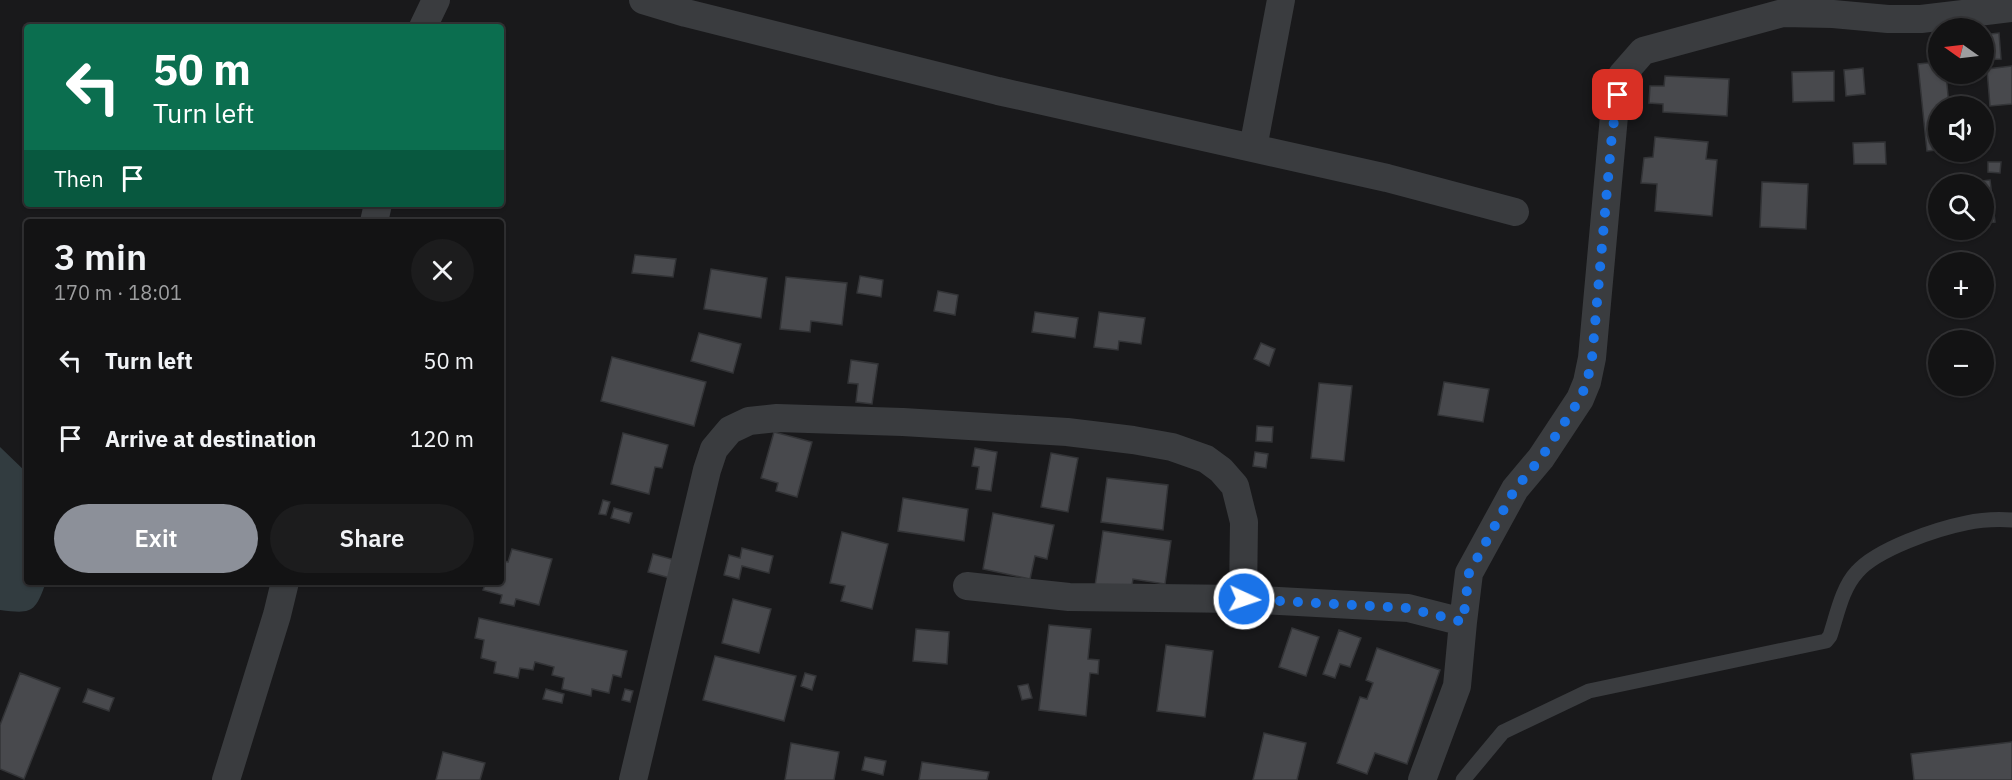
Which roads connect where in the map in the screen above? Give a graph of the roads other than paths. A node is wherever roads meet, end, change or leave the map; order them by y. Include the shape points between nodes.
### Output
1 (436, 0) edge
2 (643, 0) edge
3 (1281, 0) edge
4 (1784, 6) edge
5 (2012, 8) edge
6 (424, 24) edge
7 (1252, 148) junction
8 (1515, 212) dead end
9 (2012, 520) edge
10 (284, 585) edge
11 (967, 586) dead end
12 (1244, 599) junction
13 (1463, 622) junction
14 (226, 780) edge
15 (633, 780) edge
16 (1422, 780) edge
17 (1463, 780) edge

1 - 6 street
2 - 7 street via 998,91
3 - 7 street
4 - 5 street via 1910,19
4 - 13 street via 1643,51 1622,75 1614,116 1587,382 1575,408 1515,489 1484,543 1469,573
7 - 8 street
9 - 17 lane via 1968,522 1934,531 1874,558 1857,572 1826,641 1589,691 1503,732
10 - 14 street
11 - 12 street via 1069,597
12 - 13 street via 1408,608
12 - 15 street via 1244,522 1235,486 1206,459 1172,447 1067,432 903,422 777,418 748,421 730,430 714,449 707,470
13 - 16 street via 1457,686

